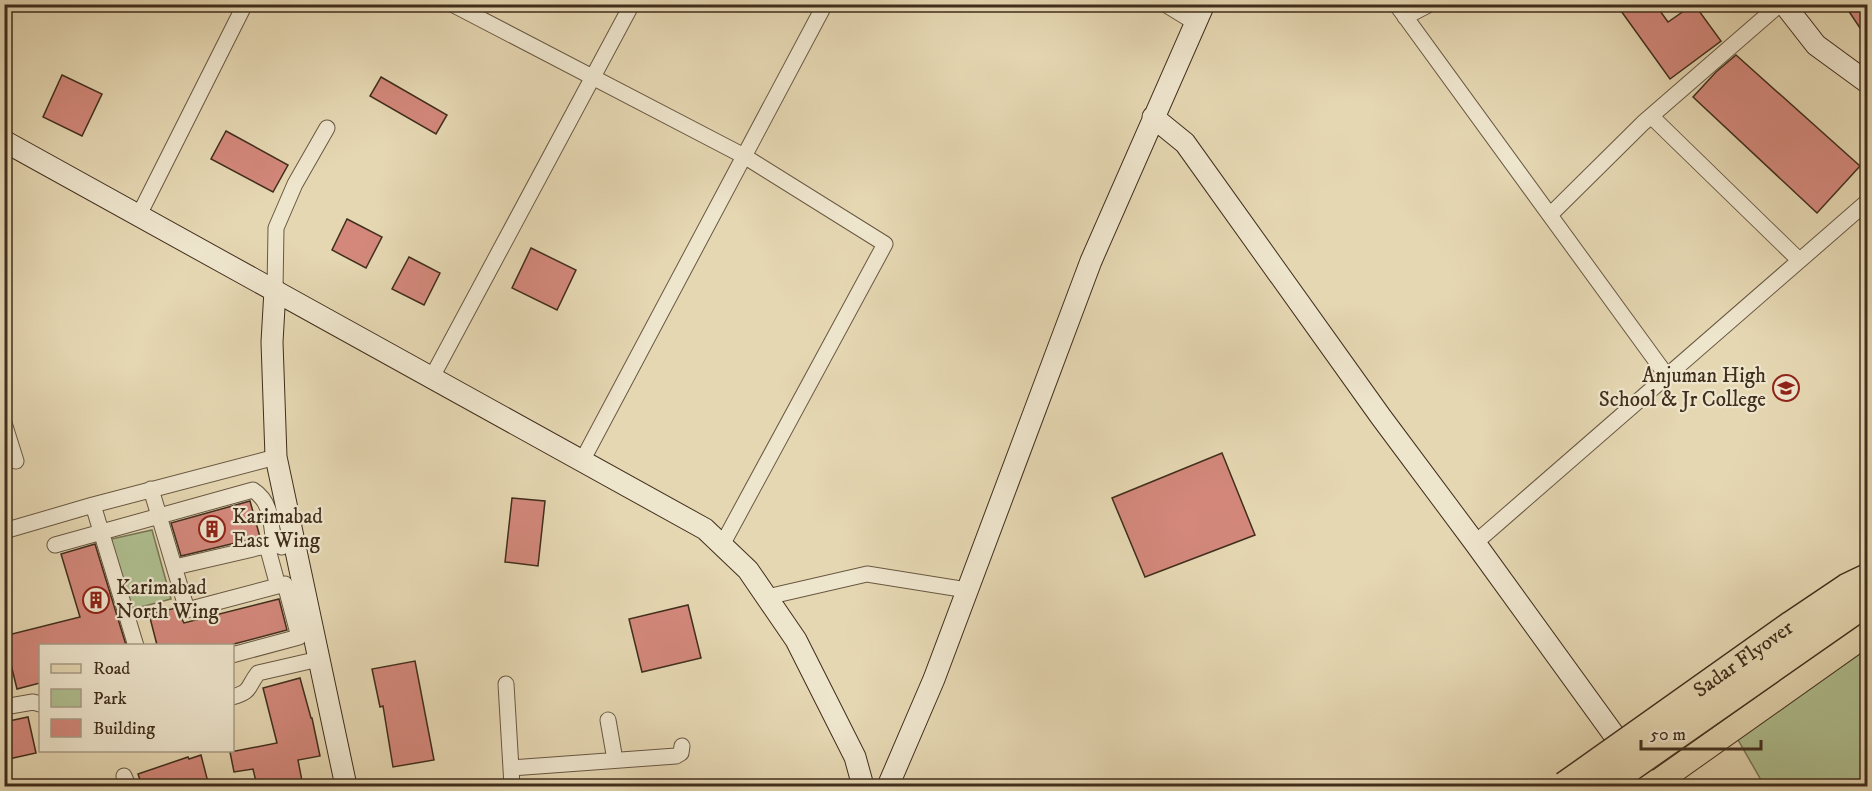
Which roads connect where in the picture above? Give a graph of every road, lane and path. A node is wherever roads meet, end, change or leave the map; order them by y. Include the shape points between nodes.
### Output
1 (245, 4) edge
2 (452, 4) edge
3 (632, 4) edge
4 (825, 4) edge
5 (1165, 4) edge
6 (1430, 4) edge
7 (1782, 4) edge
8 (1400, 10) edge
9 (1200, 14) edge
10 (593, 78) junction
11 (1868, 83) edge
12 (1650, 116) junction
13 (1153, 117) junction
14 (327, 128) dead end
15 (4, 141) edge
16 (744, 156) junction
17 (1868, 201) edge
18 (139, 215) junction
19 (1550, 215) junction
20 (1799, 260) junction
21 (275, 290) junction
22 (1667, 376) junction
23 (432, 378) junction
24 (4, 423) edge
25 (276, 457) junction
26 (582, 460) junction
27 (16, 461) dead end
28 (151, 489) junction
29 (93, 505) junction
30 (159, 516) junction
31 (4, 531) edge
32 (101, 533) junction
33 (1476, 543) junction
34 (55, 545) dead end
35 (271, 545) junction
36 (722, 545) junction
37 (297, 555) junction
38 (175, 567) junction
39 (1868, 578) edge
40 (281, 585) junction
41 (967, 590) junction
42 (1868, 592) edge
43 (767, 597) junction
44 (1868, 604) edge
45 (1868, 618) edge
46 (1868, 633) edge
47 (136, 644) edge
48 (234, 654) edge
49 (319, 658) junction
50 (506, 684) dead end
51 (234, 696) edge
52 (39, 704) edge
53 (4, 707) edge
54 (608, 720) dead end
55 (682, 746) dead end
56 (1628, 753) junction
57 (615, 760) junction
58 (511, 768) junction
59 (346, 786) edge
60 (512, 786) edge
61 (863, 786) edge
62 (888, 786) edge
63 (1565, 786) edge
64 (1582, 786) edge
65 (1603, 786) edge
66 (1622, 786) edge
67 (1652, 786) edge

1 - 18 street
2 - 10 street
3 - 10 street
4 - 16 street
5 - 9 street
6 - 8 street
7 - 11 street via 1816,45
7 - 12 street
8 - 19 street
9 - 13 street
10 - 16 street
10 - 23 street
12 - 19 street
12 - 20 street
13 - 33 street via 1185,143
13 - 41 street via 1091,261
14 - 21 street via 295,184 276,228
15 - 18 street
16 - 26 street
16 - 36 street via 885,244
17 - 20 street
18 - 21 street
19 - 22 street
20 - 22 street
21 - 23 street
21 - 25 street via 272,342
22 - 33 street
23 - 26 street
24 - 27 street
25 - 28 street
25 - 37 street
26 - 36 street via 705,529
28 - 29 street
28 - 30 street
29 - 31 street
29 - 32 street
30 - 32 street
30 - 35 street via 253,490 267,505
30 - 38 street
32 - 34 street
32 - 47 street
33 - 56 street
35 - 37 street
35 - 38 street
35 - 40 street
36 - 43 street via 748,570
37 - 40 street
37 - 49 street
38 - 40 street via 187,610
39 - 63 highway, Sadar Flyover, bridge via 1792,625
40 - 48 street via 299,637
41 - 43 street via 867,574
41 - 62 street
42 - 56 main road via 1764,656
43 - 61 street via 796,640 855,757
44 - 65 highway, Sadar Flyover, bridge
45 - 66 highway, Sadar Flyover
46 - 67 main road
49 - 51 street via 258,673 250,689
49 - 59 street
50 - 58 street
52 - 53 street
54 - 57 street
55 - 57 street via 676,756
56 - 64 main road
56 - 67 street
57 - 58 street
58 - 60 street

